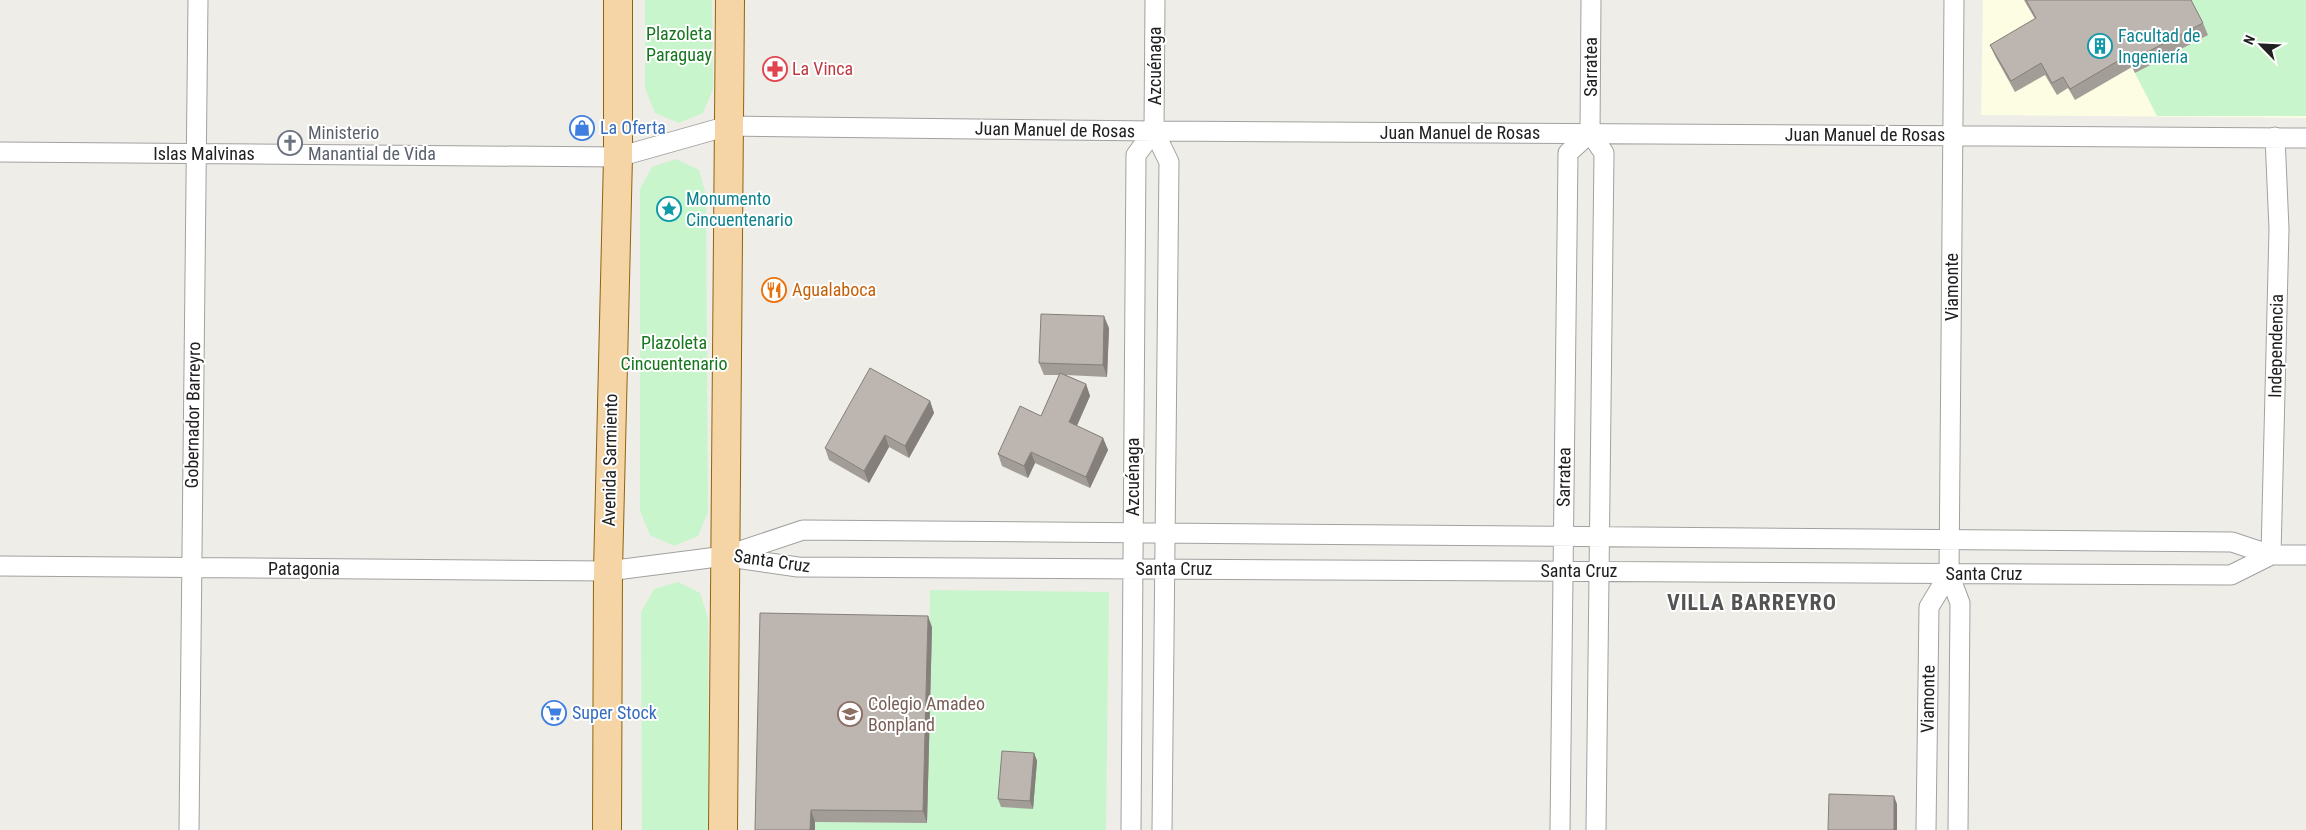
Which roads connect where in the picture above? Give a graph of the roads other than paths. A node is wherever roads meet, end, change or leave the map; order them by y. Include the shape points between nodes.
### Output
1 (198, 0) edge
2 (618, 0) edge
3 (730, 0) edge
4 (1155, 0) edge
5 (1591, 0) edge
6 (1954, 0) edge
7 (728, 126) junction
8 (1154, 131) junction
9 (1590, 134) junction
10 (1953, 136) junction
11 (2275, 137) junction
12 (2306, 138) edge
13 (0, 152) edge
14 (196, 154) junction
15 (618, 157) junction
16 (1133, 532) junction
17 (1165, 533) junction
18 (1564, 536) junction
19 (1599, 536) junction
20 (1950, 539) junction
21 (2271, 555) junction
22 (2306, 555) edge
23 (725, 556) junction
24 (0, 566) edge
25 (192, 568) junction
26 (1132, 569) junction
27 (1164, 569) junction
28 (608, 571) junction
29 (1599, 571) junction
30 (1563, 572) junction
31 (1949, 574) junction
32 (189, 830) edge
33 (607, 830) edge
34 (723, 830) edge
35 (1131, 830) edge
36 (1162, 830) edge
37 (1560, 830) edge
38 (1596, 830) edge
39 (1926, 830) edge
40 (1958, 830) edge

1 - 14 street, Gobernador Barreyro
2 - 15 main road, Avenida Sarmiento
3 - 7 main road
4 - 8 street, Azcuénaga
5 - 9 street, Sarratea
6 - 10 street, Viamonte
7 - 8 street, Juan Manuel de Rosas
7 - 15 street, Juan Manuel de Rosas
7 - 23 main road
8 - 9 street, Juan Manuel de Rosas
8 - 16 street, Azcuénaga via 1136,155
8 - 17 street, Azcuénaga via 1169,162
9 - 10 street, Juan Manuel de Rosas
9 - 18 street, Sarratea via 1568,153
9 - 19 street, Sarratea via 1604,153
10 - 11 street, Juan Manuel de Rosas
10 - 20 street, Viamonte
11 - 12 street, Juan Manuel de Rosas
11 - 21 street, Independencia via 2279,229
13 - 14 street, Islas Malvinas
14 - 15 street, Islas Malvinas
14 - 25 street, Gobernador Barreyro
15 - 28 main road, Avenida Sarmiento
16 - 17 street, Santa Cruz
16 - 23 street, Santa Cruz via 803,530
16 - 26 street, Azcuénaga
17 - 18 street, Santa Cruz
17 - 27 street, Azcuénaga
18 - 19 street, Santa Cruz
18 - 30 street, Sarratea
19 - 20 street, Santa Cruz
19 - 29 street, Sarratea
20 - 21 street, Santa Cruz via 2232,542
20 - 31 street, Viamonte
21 - 22 street, Santa Cruz
21 - 31 street, Santa Cruz via 2231,575
23 - 26 street, Santa Cruz via 798,567
23 - 28 street, Patagonia
23 - 34 main road
24 - 25 street, Patagonia
25 - 28 street, Patagonia
25 - 32 street, Gobernador Barreyro
26 - 27 street, Santa Cruz
26 - 35 street, Azcuénaga
27 - 30 street, Santa Cruz
27 - 36 street, Azcuénaga
28 - 33 main road, Avenida Sarmiento
29 - 30 street, Santa Cruz
29 - 31 street, Santa Cruz
29 - 38 street, Sarratea
30 - 37 street, Sarratea
31 - 39 street, Viamonte via 1928,607
31 - 40 street, Viamonte via 1960,603

